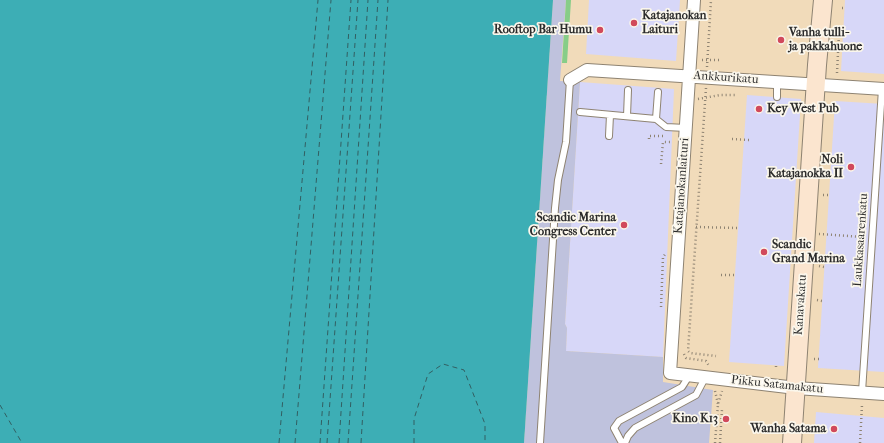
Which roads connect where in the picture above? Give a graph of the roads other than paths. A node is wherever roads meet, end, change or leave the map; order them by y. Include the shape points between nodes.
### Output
1 (694, 0) edge
2 (823, 0) edge
3 (689, 76) junction
4 (570, 80) joint
5 (777, 82) junction
6 (816, 84) junction
7 (883, 89) edge
8 (628, 90) dead end
9 (658, 92) dead end
10 (777, 97) dead end
11 (580, 112) dead end
12 (610, 115) junction
13 (627, 116) junction
14 (656, 119) junction
15 (686, 128) junction
16 (609, 136) dead end
17 (670, 373) joint
18 (689, 376) junction
19 (709, 378) junction
20 (796, 388) junction
21 (862, 392) junction
22 (884, 394) edge
23 (540, 443) edge
24 (624, 443) edge
25 (792, 443) edge

1 - 3 street, Katajanokanlaituri
2 - 6 main road, Kanavakatu
3 - 4 street, Ankkurikatu via 587,70
3 - 5 street, Ankkurikatu
3 - 15 street, Katajanokanlaituri via 693,99
4 - 23 lane via 566,142 557,197
5 - 6 street, Ankkurikatu
5 - 10 lane
6 - 7 street, Ankkurikatu
6 - 20 main road, Kanavakatu
7 - 21 lane, Laukkasaarenkatu
8 - 13 lane
9 - 14 lane
11 - 12 lane
12 - 13 lane
12 - 16 lane
13 - 14 lane
14 - 15 lane via 666,127
15 - 17 street, Katajanokanlaituri
17 - 18 street, Pikku Satamakatu
18 - 19 street, Pikku Satamakatu
18 - 24 lane via 682,387 619,421 614,428
19 - 20 street, Pikku Satamakatu
19 - 24 lane via 696,396 635,428
20 - 21 street, Pikku Satamakatu
20 - 25 main road, Kanavakatu
21 - 22 street, Pikku Satamakatu

